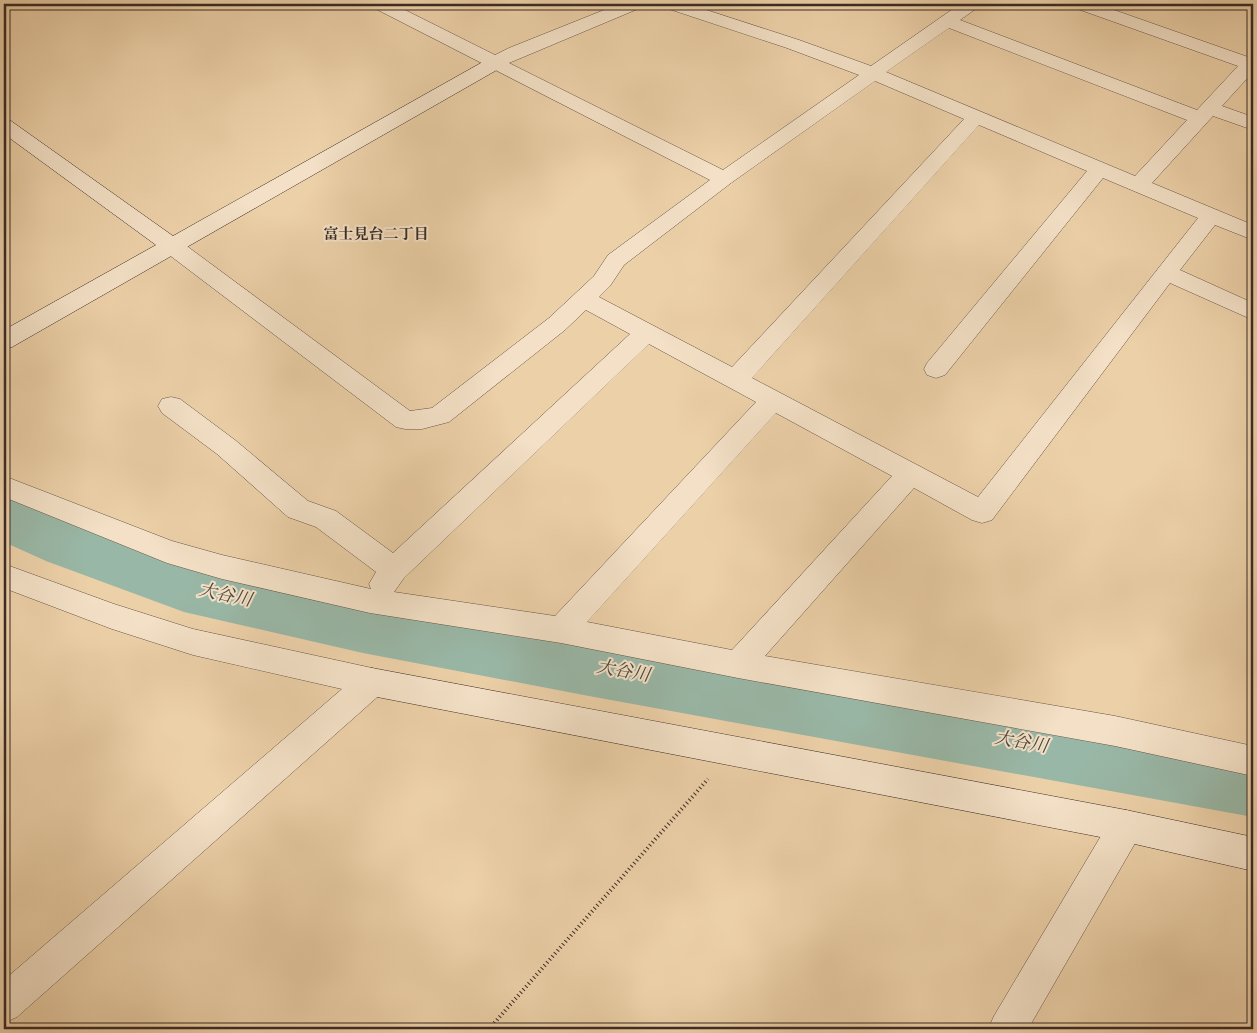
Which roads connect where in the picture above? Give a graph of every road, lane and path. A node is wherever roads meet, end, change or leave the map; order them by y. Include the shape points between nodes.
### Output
1 (380, 4) edge
2 (634, 4) edge
3 (672, 4) edge
4 (971, 4) edge
5 (1081, 4) edge
6 (946, 21) junction
7 (495, 63) junction
8 (1252, 63) edge
9 (874, 74) junction
10 (1205, 113) junction
11 (976, 117) junction
12 (1253, 124) edge
13 (4, 125) edge
14 (1100, 169) junction
15 (724, 179) junction
16 (1138, 185) junction
17 (1211, 215) junction
18 (1253, 233) edge
19 (172, 246) junction
20 (1167, 273) junction
21 (584, 299) junction
22 (1253, 312) edge
23 (646, 332) junction
24 (4, 341) edge
25 (936, 369) dead end
26 (734, 381) junction
27 (772, 401) junction
28 (171, 406) dead end
29 (910, 474) junction
30 (4, 486) edge
31 (394, 570) junction
32 (4, 576) edge
33 (370, 601) junction
34 (561, 630) junction
35 (738, 666) junction
36 (372, 682) junction
37 (732, 752) junction
38 (1253, 761) edge
39 (1126, 826) junction
40 (1253, 854) edge
41 (4, 1004) edge
42 (489, 1029) edge
43 (1007, 1029) edge

1 - 7 street
2 - 7 street
3 - 9 street
4 - 6 street
5 - 8 street
6 - 9 street
6 - 10 street
7 - 15 street
7 - 19 street
8 - 10 street
9 - 11 street
9 - 15 street
10 - 12 street
10 - 16 street
11 - 14 street
11 - 26 street
13 - 19 street
14 - 16 street
14 - 25 street
15 - 21 street via 616,260
16 - 17 street
17 - 18 street
17 - 20 street
19 - 21 street via 405,420 440,415 557,324
19 - 24 street
20 - 22 street
20 - 29 street via 982,512
21 - 23 street
23 - 26 street
23 - 31 street
26 - 27 street
27 - 29 street
27 - 34 street
28 - 31 street via 226,447 298,509 326,519
29 - 35 street
30 - 33 street via 167,551
31 - 33 street
32 - 36 street via 192,642
33 - 34 street
34 - 35 street
35 - 38 street via 1114,731
36 - 37 street
36 - 41 street
37 - 39 street
37 - 42 path
39 - 40 street
39 - 43 street

